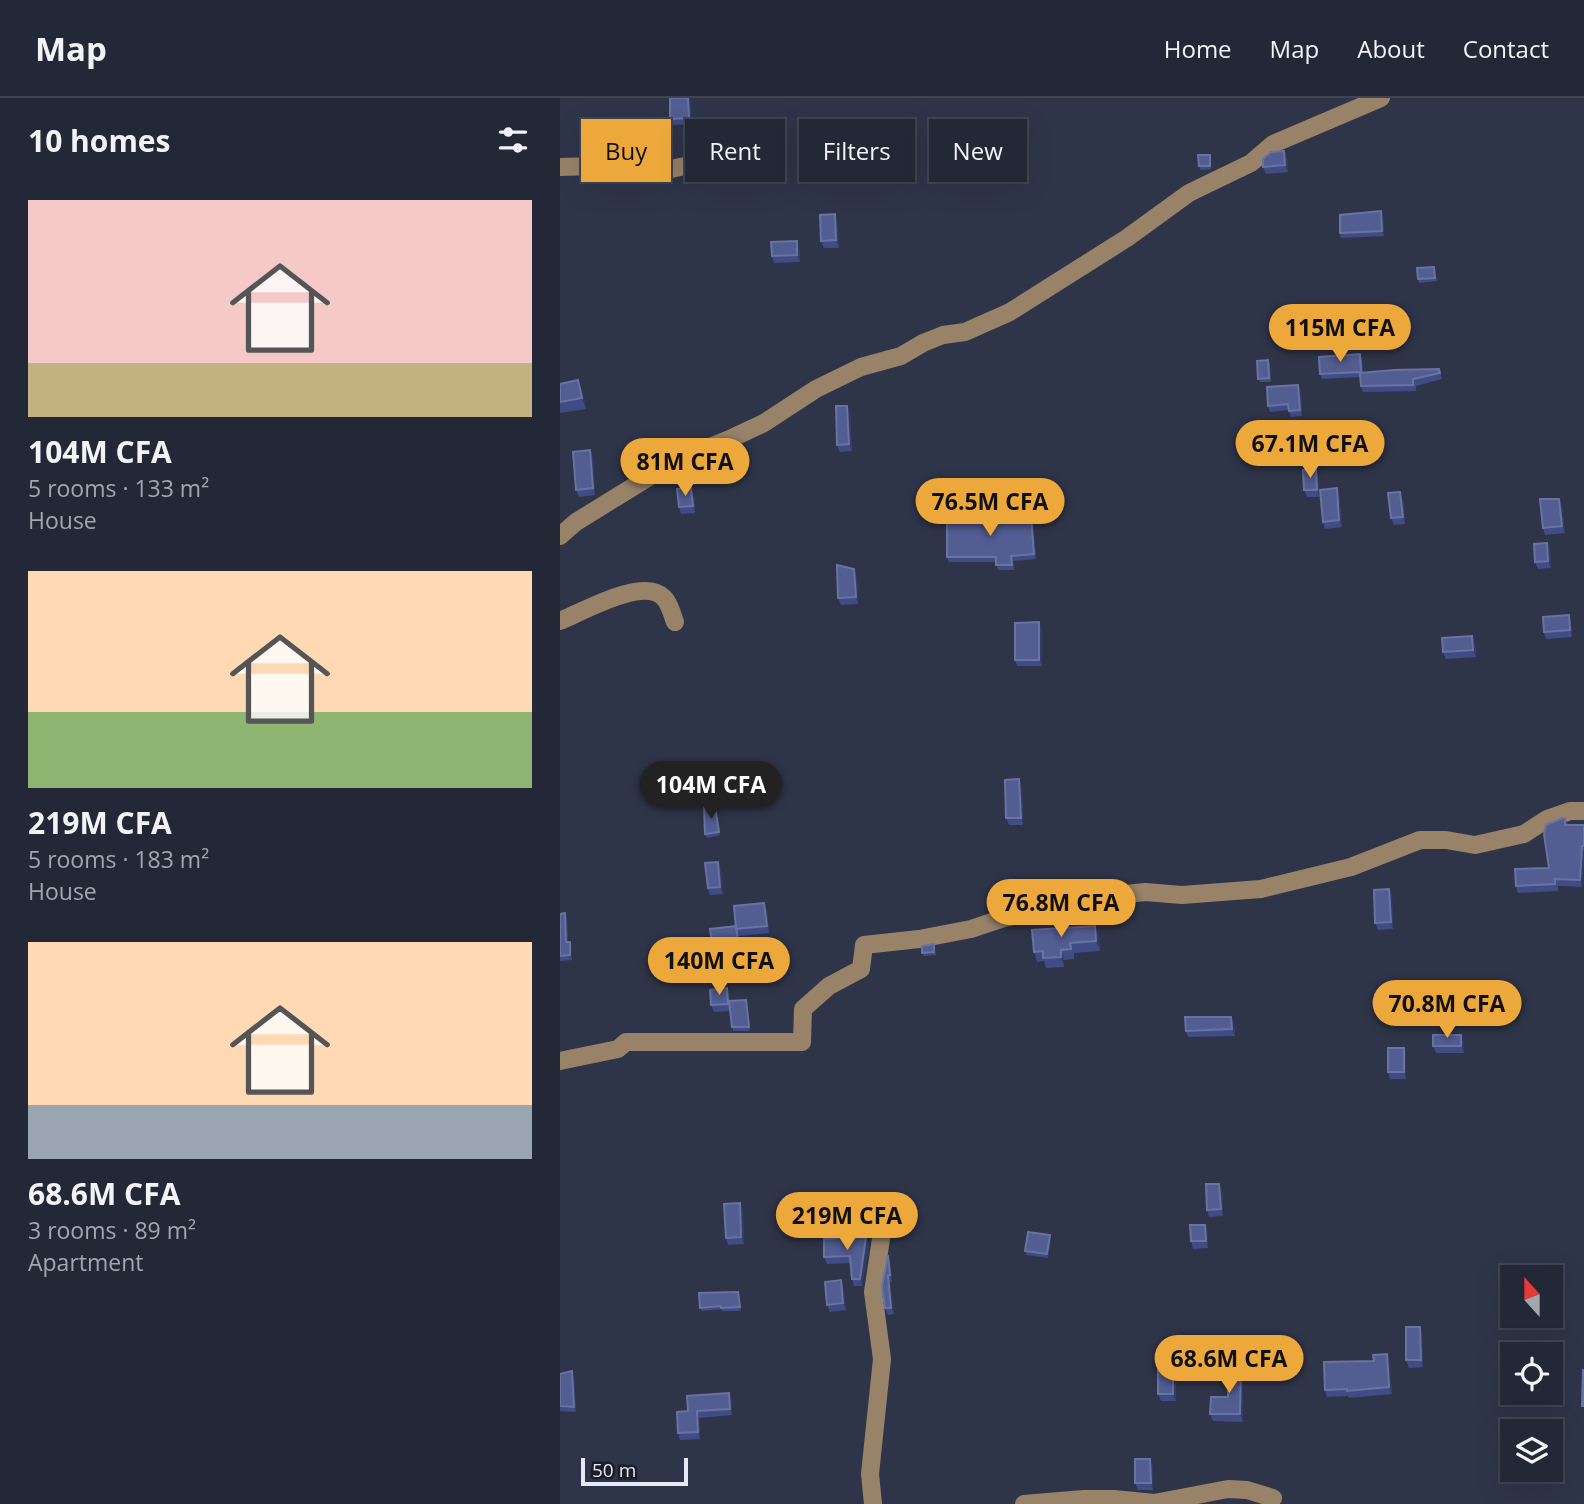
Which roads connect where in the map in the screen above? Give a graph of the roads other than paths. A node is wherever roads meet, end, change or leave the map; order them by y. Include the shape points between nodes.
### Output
1 (1381, 98) edge
2 (685, 166) edge
3 (560, 167) edge
4 (560, 536) edge
5 (560, 621) edge
6 (675, 622) dead end
7 (1584, 811) edge
8 (560, 1061) edge
9 (885, 1212) dead end
10 (1273, 1498) dead end
11 (873, 1504) edge
12 (1024, 1504) edge

1 - 4 street via 1273,144 1251,163 1189,193 1010,312 965,332 923,342 901,356 861,367 816,389 764,423 649,477
2 - 3 street via 657,172
5 - 6 street via 599,603 651,589 664,598
7 - 8 street via 1570,811 1524,834 1475,845 1420,840 1351,867 1261,889 1117,895 958,932 864,945 861,969 829,986 803,1009 802,1042 626,1042 618,1049
9 - 11 street via 873,1292 882,1359 870,1474
10 - 12 street via 1228,1489 1154,1503 1084,1499

